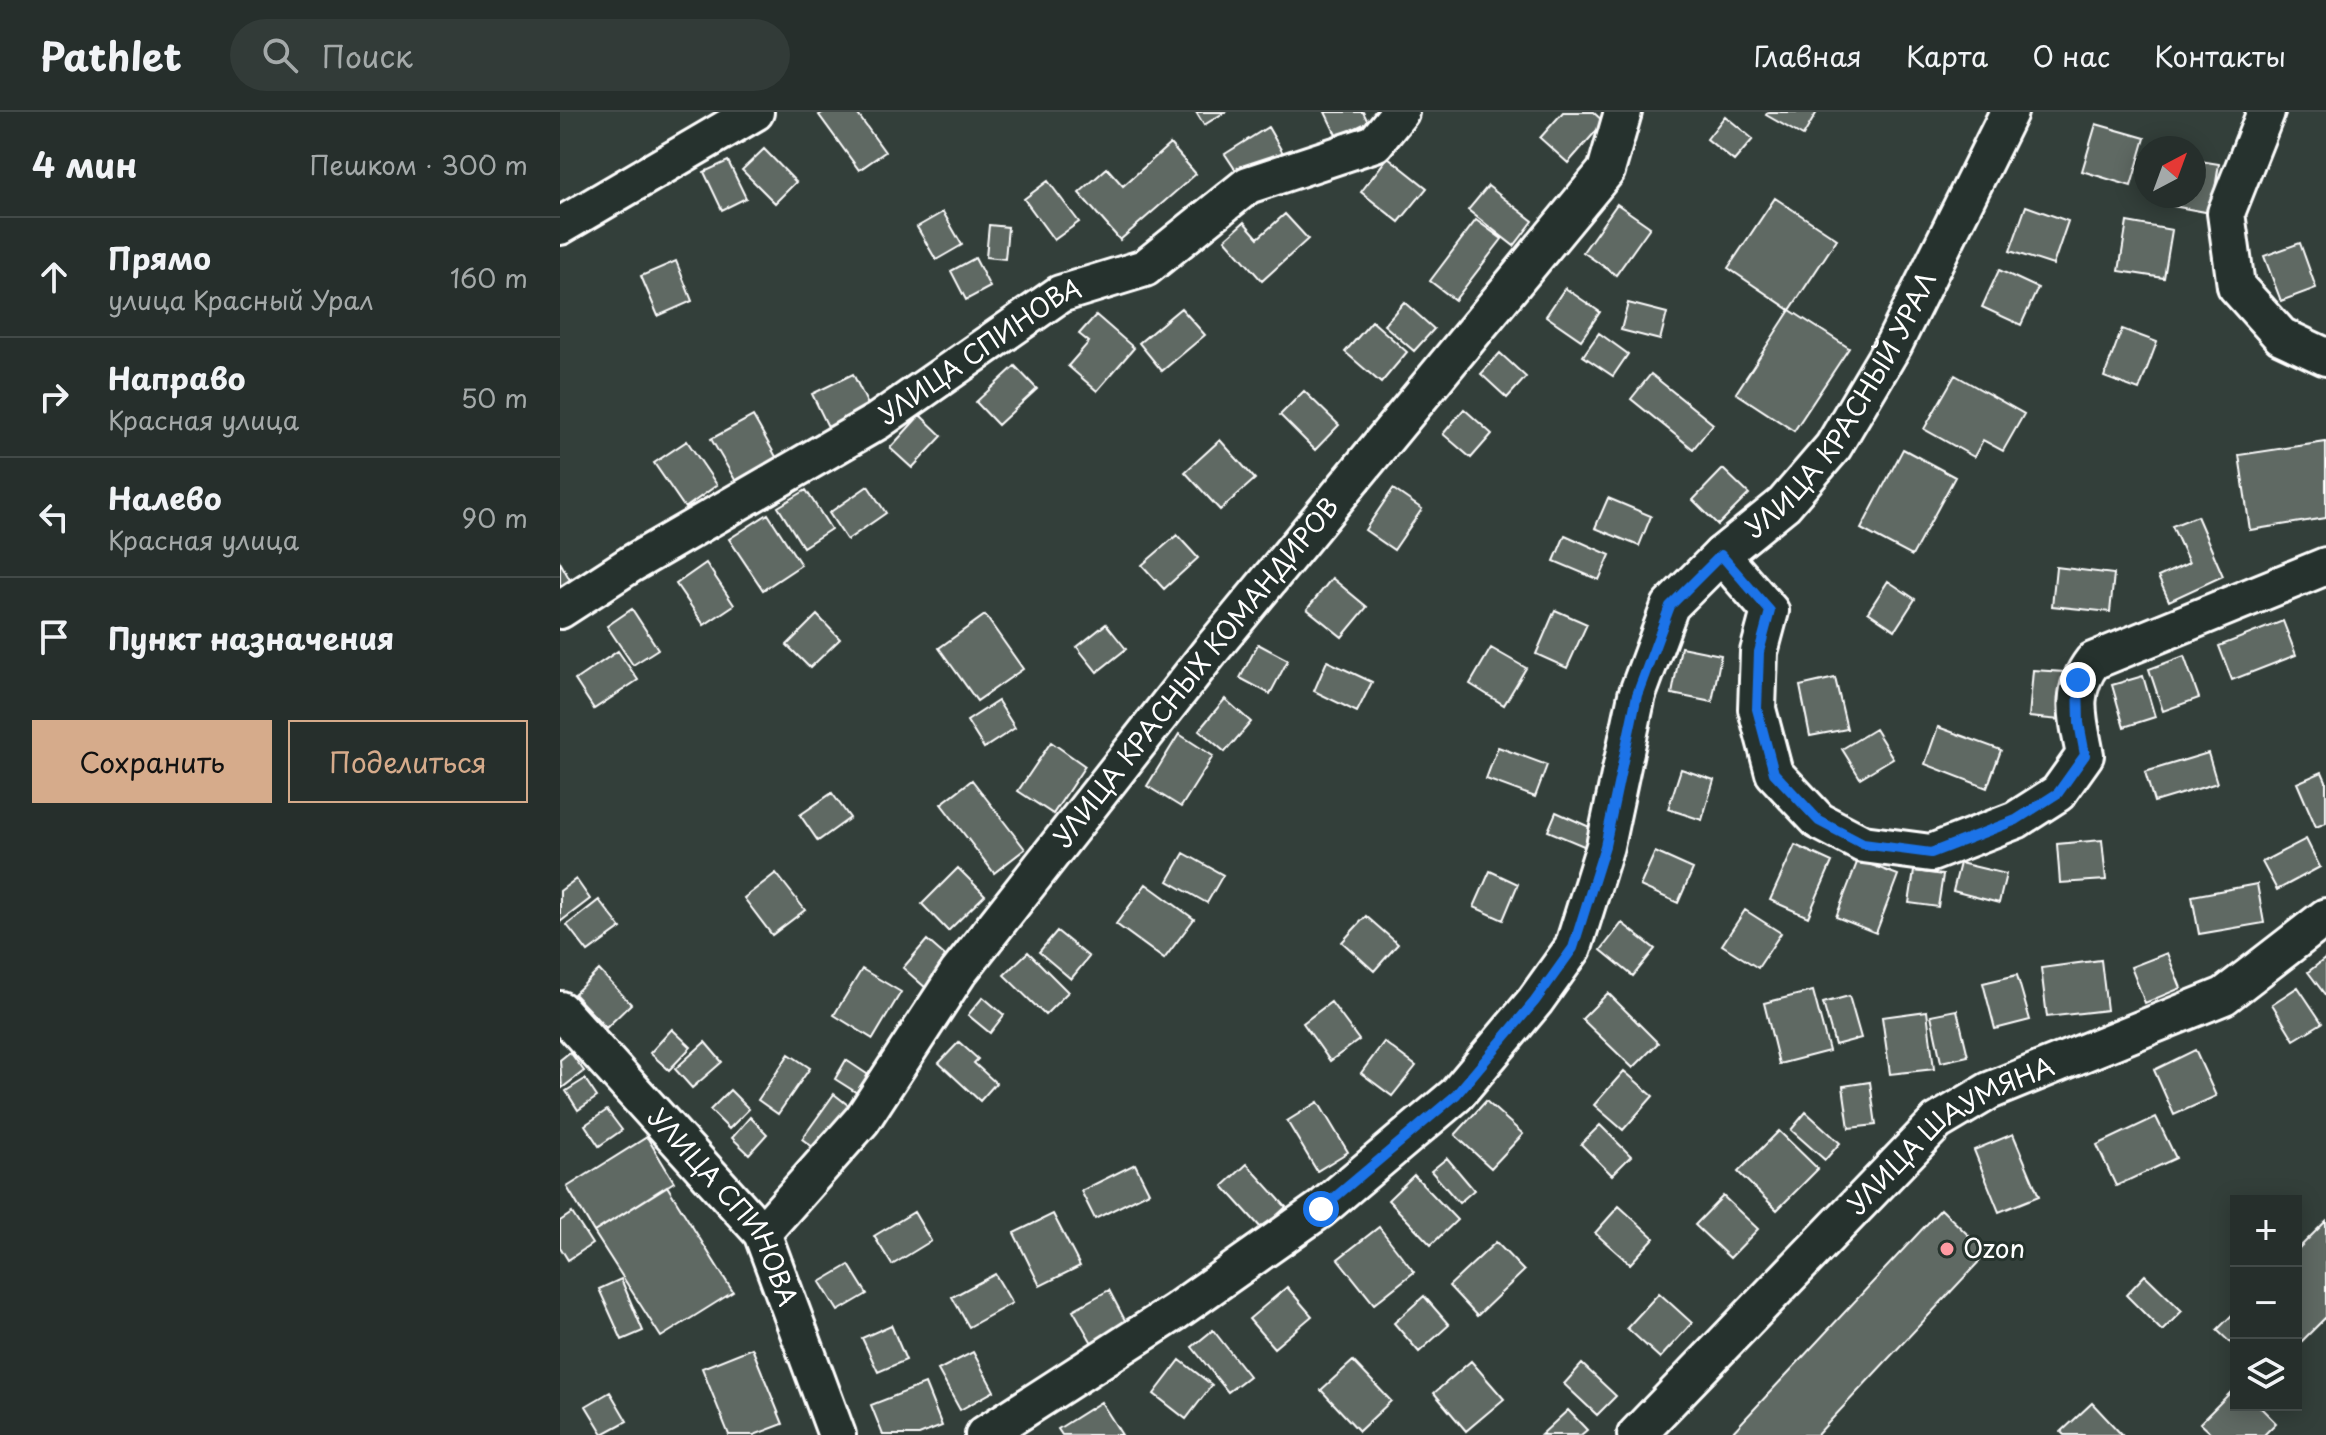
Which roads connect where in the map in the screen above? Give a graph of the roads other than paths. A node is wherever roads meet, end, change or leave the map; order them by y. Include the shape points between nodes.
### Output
1 (755, 112) edge
2 (1400, 112) edge
3 (1623, 112) edge
4 (2009, 112) edge
5 (2266, 112) edge
6 (560, 226) edge
7 (2326, 357) edge
8 (1721, 555) junction
9 (2326, 566) edge
10 (560, 610) edge
11 (2326, 917) edge
12 (560, 1010) edge
13 (762, 1233) junction
14 (837, 1435) edge
15 (984, 1435) edge
16 (1636, 1435) edge

1 - 6 street
2 - 10 street, УЛИЦА СПИНОВА via 1375,143 1248,185 1145,268 1060,294 878,421
3 - 13 street, УЛИЦА КРАСНЫХ КОМАНДИРОВ via 1606,171 1212,649 958,973 862,1120
4 - 8 street, УЛИЦА КРАСНЫЙ УРАЛ via 1894,344 1833,447 1784,504
5 - 7 street via 2226,213 2236,286 2281,336
8 - 9 street via 1770,611 1759,652 1757,709 1774,773 1819,821 1863,844 1931,853 2016,820 2058,793 2085,755 2078,680 2093,661
8 - 15 street, УЛИЦА КРАСНЫЙ УРАЛ via 1670,606 1637,695 1605,846 1573,948 1525,1013 1456,1095 1321,1209 1175,1312
11 - 16 street, УЛИЦА ШАУМЯНА via 2224,996 1989,1091 1937,1122
12 - 13 street, УЛИЦА СПИНОВА
13 - 14 street, УЛИЦА СПИНОВА

